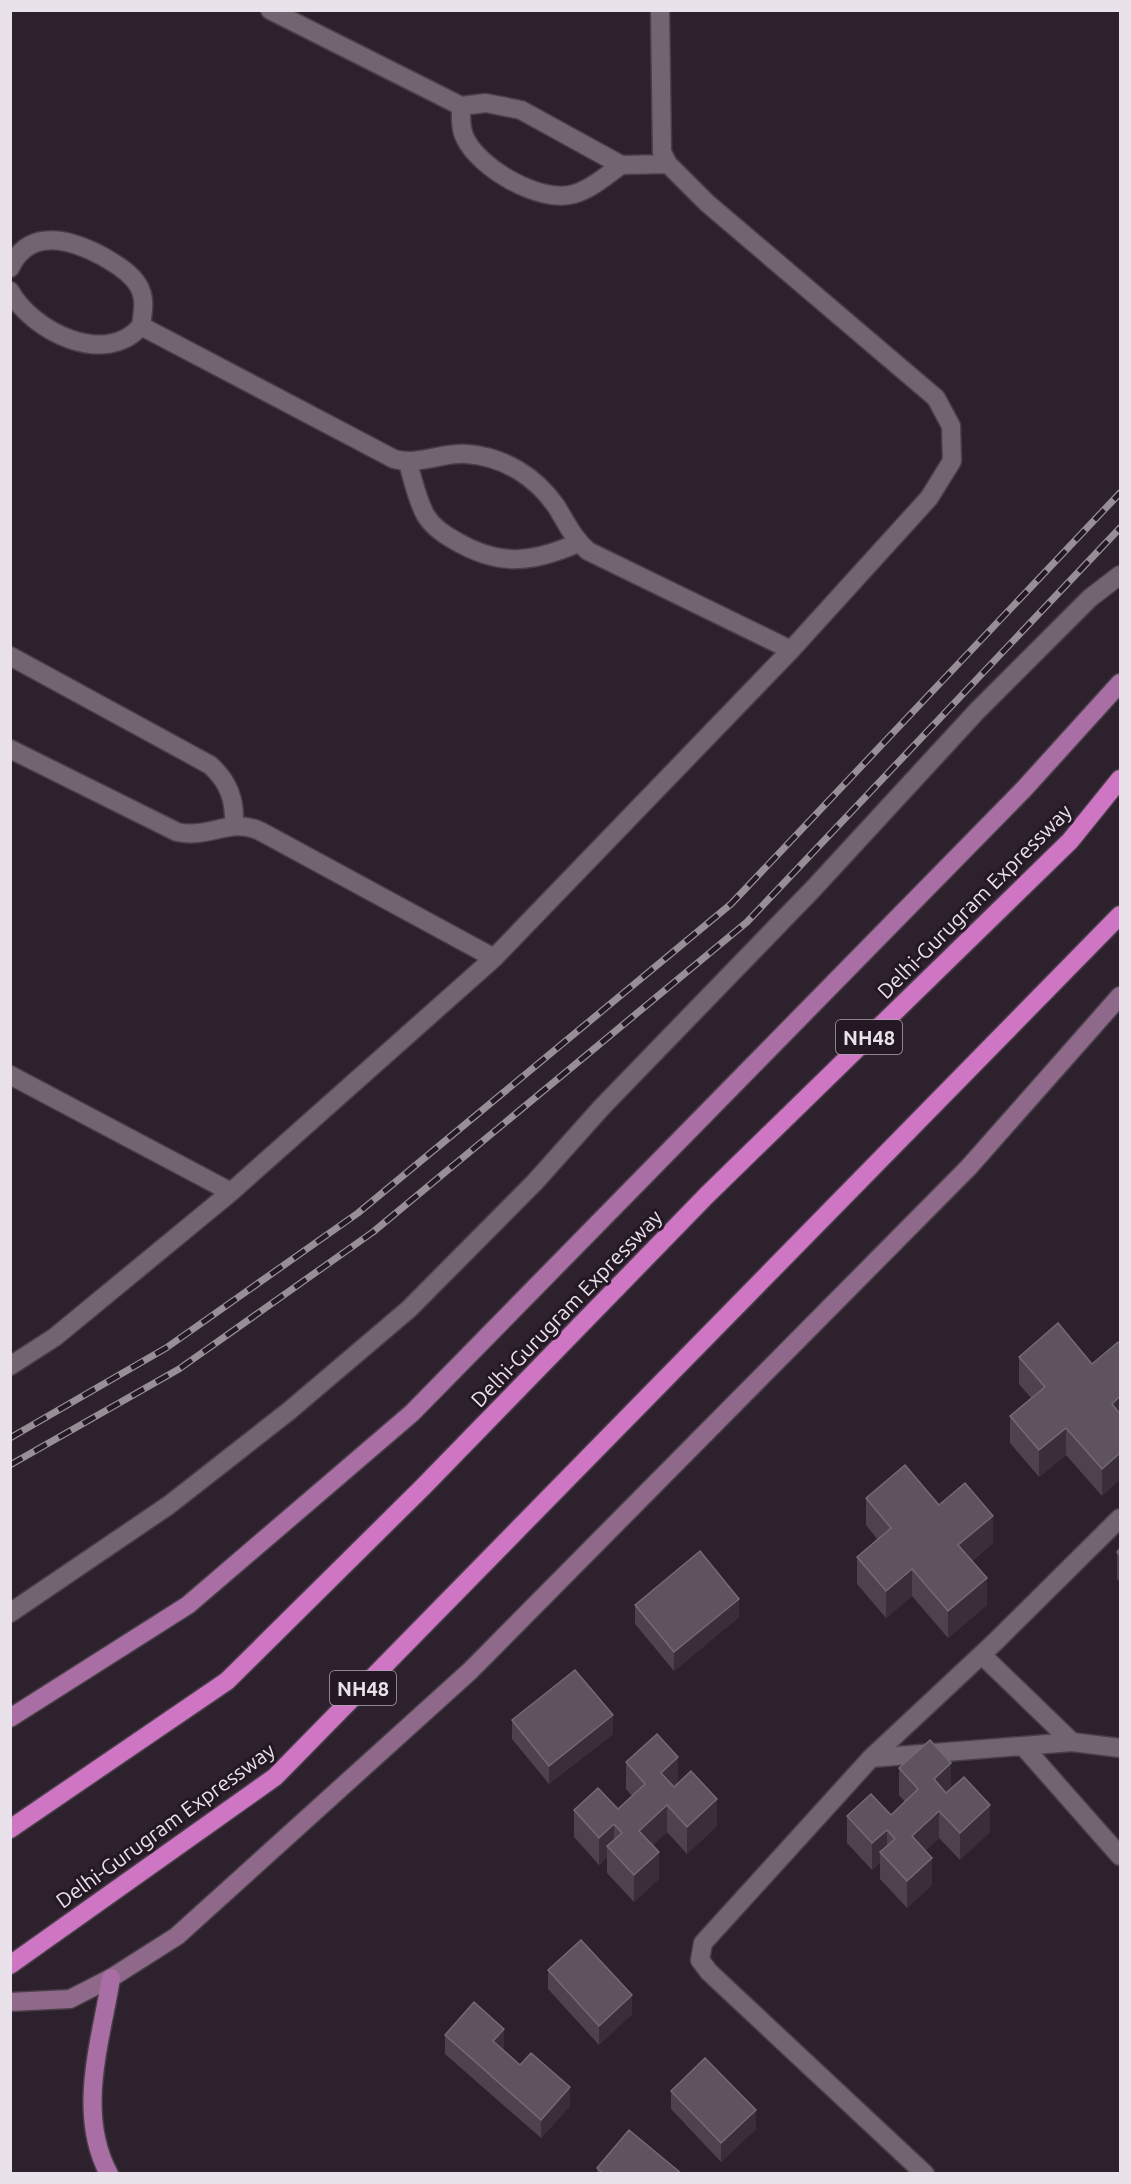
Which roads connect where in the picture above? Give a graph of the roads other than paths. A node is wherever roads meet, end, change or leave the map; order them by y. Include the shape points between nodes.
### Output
1 (270, 10) edge
2 (660, 10) edge
3 (461, 106) junction
4 (668, 164) junction
5 (621, 165) junction
6 (10, 268) edge
7 (10, 291) edge
8 (141, 326) junction
9 (408, 463) junction
10 (578, 543) junction
11 (1120, 575) edge
12 (791, 650) junction
13 (10, 656) edge
14 (1120, 683) edge
15 (10, 748) edge
16 (1120, 779) edge
17 (234, 825) junction
18 (1120, 915) edge
19 (494, 958) junction
20 (1120, 996) edge
21 (10, 1075) edge
22 (231, 1192) junction
23 (10, 1366) edge
24 (1120, 1518) edge
25 (10, 1613) edge
26 (982, 1655) junction
27 (10, 1718) edge
28 (1072, 1742) junction
29 (1023, 1746) junction
30 (1120, 1748) edge
31 (872, 1758) junction
32 (10, 1829) edge
33 (1120, 1856) edge
34 (10, 1965) edge
35 (111, 1978) junction
36 (10, 2002) edge
37 (109, 2174) edge
38 (925, 2174) edge

1 - 3 street
2 - 4 street via 662,152
3 - 5 street via 486,103 521,110
3 - 5 street via 464,136 471,148 508,178 534,191 574,194
4 - 5 street
4 - 12 street via 707,203 936,398 951,426 952,461 929,498
6 - 8 street via 29,245 45,240 61,240 90,250 114,263 138,284 143,299
7 - 8 street via 24,312 39,324 75,340 120,341
8 - 9 street via 380,453
9 - 10 street via 465,454 486,456 510,465 543,489
9 - 10 street via 427,518 438,531 464,546 511,560 548,556
10 - 12 street via 602,560
11 - 25 street via 1090,598 977,711 535,1182 409,1309 289,1411 169,1505
12 - 19 street
13 - 17 street via 210,765 230,790
14 - 27 main road via 1024,789 412,1413 188,1605
15 - 17 street via 177,832 203,834
16 - 32 highway, Delhi-Gurugram Expressway / NH48 via 1070,841 707,1195 227,1681
17 - 19 street via 260,831
18 - 34 highway, Delhi-Gurugram Expressway / NH48 via 275,1777
19 - 22 street
20 - 35 main road via 969,1167 470,1671 177,1936
21 - 22 street
22 - 23 street via 54,1337
24 - 26 street
26 - 28 street
26 - 31 street
28 - 29 street
28 - 30 street
29 - 31 street
29 - 33 street
31 - 38 street via 710,1933 703,1943 700,1960
35 - 36 main road via 70,2000
35 - 37 main road via 91,2106 94,2135

